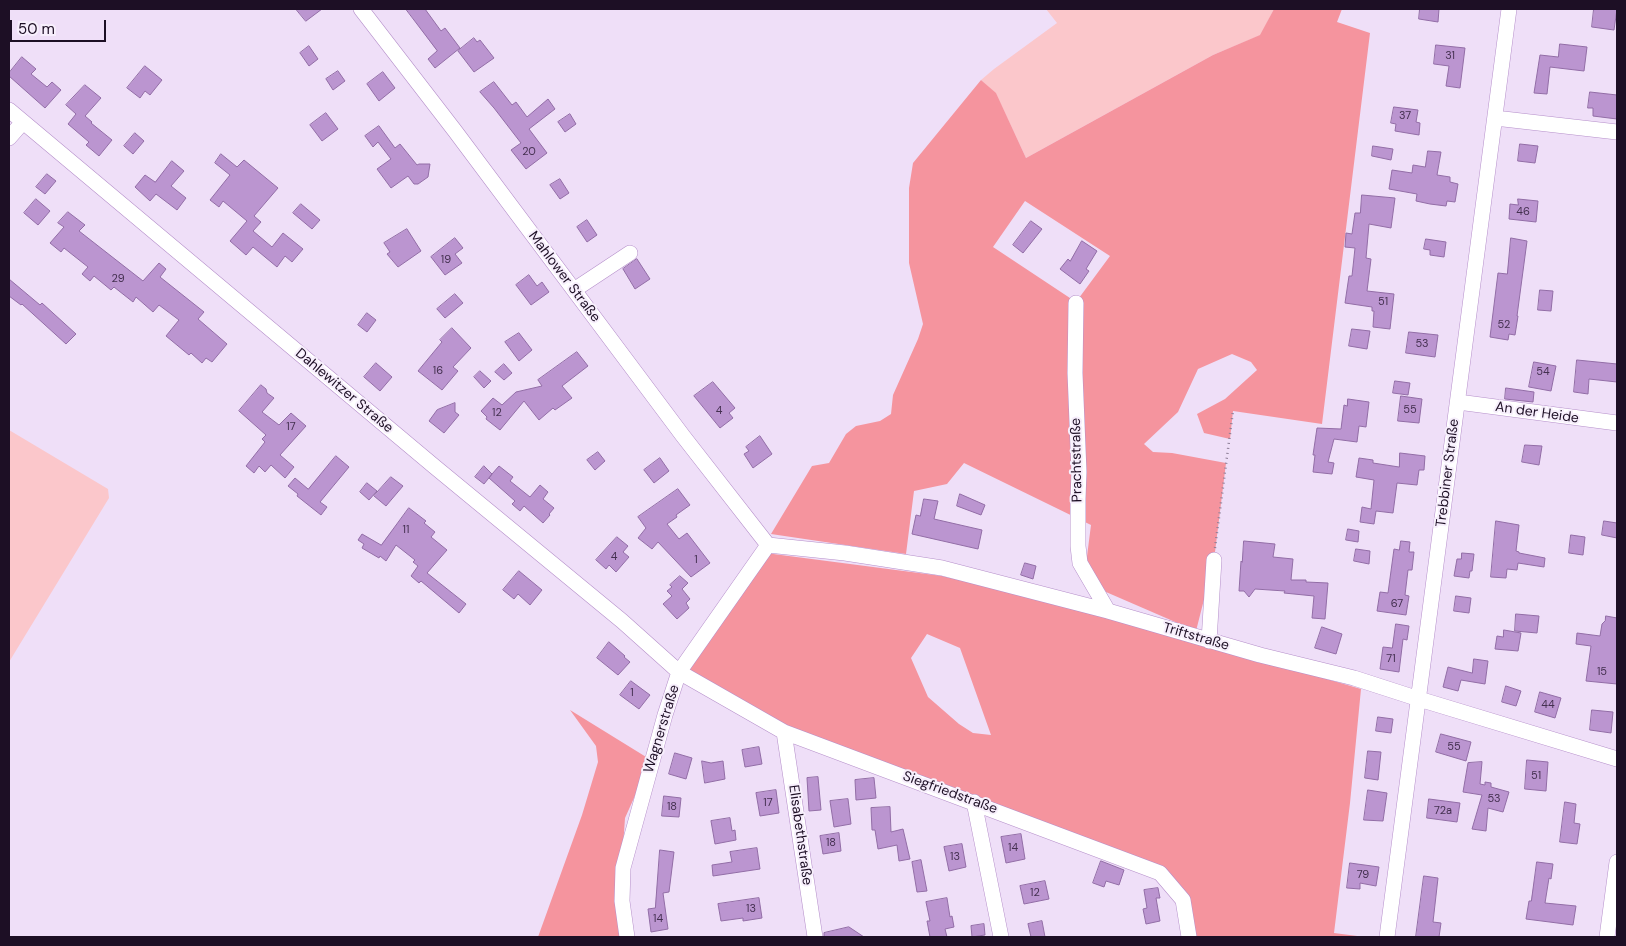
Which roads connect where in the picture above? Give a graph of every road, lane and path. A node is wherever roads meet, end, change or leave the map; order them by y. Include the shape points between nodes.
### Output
1 (361, 9) edge
2 (1509, 9) edge
3 (9, 110) edge
4 (1495, 118) junction
5 (23, 122) junction
6 (1617, 132) edge
7 (9, 138) edge
8 (630, 253) dead end
9 (574, 290) junction
10 (1076, 303) dead end
11 (1458, 402) junction
12 (1233, 411) dead end
13 (1617, 423) edge
14 (768, 545) junction
15 (1214, 560) joint
16 (1108, 611) junction
17 (1208, 640) junction
18 (679, 672) junction
19 (1419, 700) junction
20 (784, 732) junction
21 (1617, 759) edge
22 (974, 802) junction
23 (1617, 862) edge
24 (627, 937) edge
25 (815, 937) edge
26 (1001, 937) edge
27 (1188, 937) edge
28 (1387, 937) edge
29 (1607, 937) edge

1 - 9 street, Mahlower Straße
2 - 4 street, Trebbiner Straße
3 - 5 street, Dahlewitzer Straße
4 - 6 street
4 - 11 street, Trebbiner Straße
5 - 7 street
5 - 18 street, Dahlewitzer Straße
8 - 9 street
9 - 14 street, Mahlower Straße
10 - 16 street, Prachtstraße via 1078,546 1080,563
11 - 13 street, An der Heide
11 - 19 street, Trebbiner Straße
12 - 15 path
14 - 16 street, Triftstraße via 942,568
14 - 18 street, Wagnerstraße
15 - 17 street
16 - 17 street, Triftstraße
17 - 19 street, Triftstraße via 1354,678
18 - 20 street, Siegfriedstraße
18 - 24 street, Wagnerstraße via 664,715 623,868 622,901
19 - 21 street, Triftstraße
19 - 28 street, Trebbiner Straße
20 - 22 street, Siegfriedstraße
20 - 25 street, Elisabethstraße
22 - 26 street
22 - 27 street, Siegfriedstraße via 1160,873 1183,900
23 - 29 street

